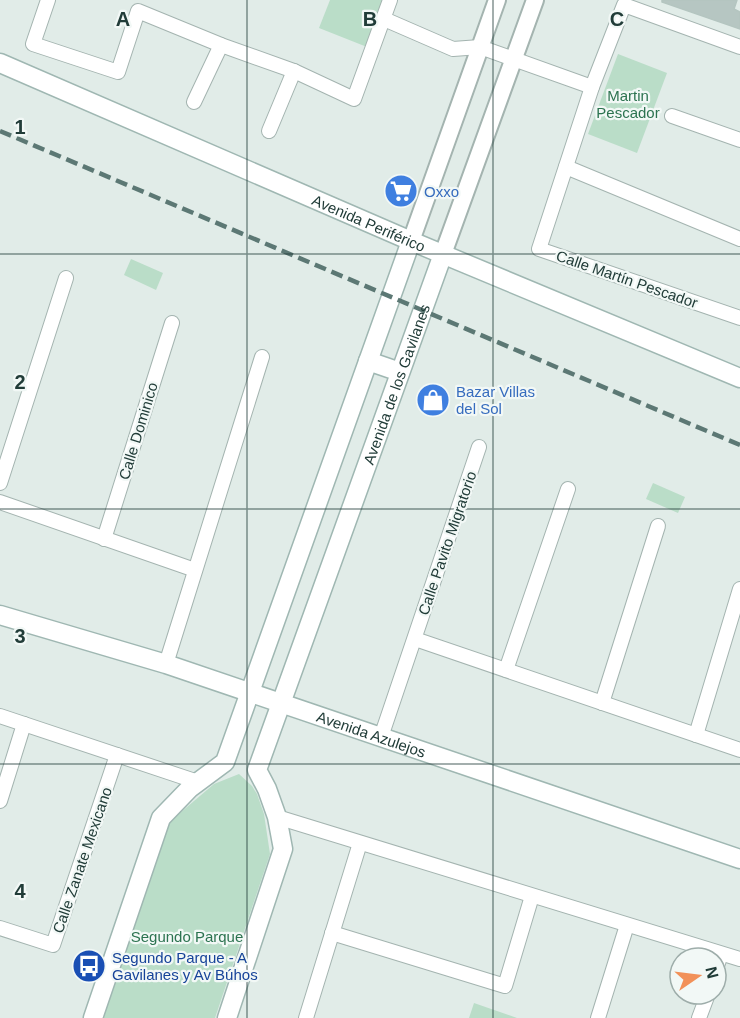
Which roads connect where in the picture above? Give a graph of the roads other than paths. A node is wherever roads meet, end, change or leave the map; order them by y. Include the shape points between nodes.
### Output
1 (48, 0) edge
2 (390, 0) edge
3 (496, 0) edge
4 (535, 0) edge
5 (624, 3) edge
6 (140, 6) edge
7 (384, 19) junction
8 (220, 45) junction
9 (480, 47) junction
10 (740, 47) edge
11 (514, 60) junction
12 (0, 63) edge
13 (294, 71) junction
14 (592, 87) junction
15 (194, 102) dead end
16 (672, 116) dead end
17 (269, 131) dead end
18 (740, 140) edge
19 (566, 167) junction
20 (740, 239) edge
21 (411, 241) junction
22 (443, 254) junction
23 (66, 278) dead end
24 (740, 318) edge
25 (172, 323) dead end
26 (262, 357) dead end
27 (368, 361) junction
28 (400, 372) junction
29 (740, 378) edge
30 (479, 447) dead end
31 (0, 483) edge
32 (568, 489) dead end
33 (0, 502) edge
34 (658, 526) dead end
35 (105, 538) junction
36 (195, 570) junction
37 (740, 589) edge
38 (0, 615) edge
39 (415, 639) junction
40 (166, 664) junction
41 (506, 670) junction
42 (249, 693) junction
43 (280, 703) junction
44 (602, 703) junction
45 (0, 716) edge
46 (24, 724) junction
47 (696, 735) junction
48 (381, 737) junction
49 (740, 750) edge
50 (117, 755) junction
51 (225, 762) junction
52 (257, 770) junction
53 (198, 782) junction
54 (0, 801) edge
55 (277, 818) junction
56 (360, 843) junction
57 (740, 859) edge
58 (532, 896) junction
59 (627, 925) junction
60 (0, 928) edge
61 (332, 933) junction
62 (695, 946) edge
63 (93, 1018) edge
64 (227, 1018) edge
65 (306, 1018) edge
66 (598, 1018) edge

1 - 6 street via 33,44 118,72
2 - 7 street
3 - 9 street
4 - 11 street, Avenida de los Gavilanes
5 - 10 street, Calle Martín Pescador
5 - 14 street, Calle Martín Pescador
6 - 8 street
7 - 9 street via 453,49
7 - 13 street via 354,99
8 - 13 street
8 - 15 street
9 - 11 street
9 - 21 street
11 - 14 street
11 - 22 street, Avenida de los Gavilanes
12 - 21 main road, Avenida Periférico
13 - 17 street
14 - 19 street, Calle Martín Pescador
16 - 18 street
19 - 20 street
19 - 24 street, Calle Martín Pescador via 539,249
21 - 22 main road, Avenida Periférico
21 - 27 main road
22 - 28 main road, Avenida de los Gavilanes
22 - 29 main road, Avenida Periférico
23 - 31 street
25 - 35 street, Calle Dominico
26 - 36 street
27 - 28 main road
27 - 42 main road
28 - 43 main road, Avenida de los Gavilanes
30 - 39 street, Calle Pavito Migratorio
32 - 41 street
33 - 35 street
34 - 44 street
35 - 36 street
36 - 40 street
37 - 47 street
38 - 40 main road, Avenida Azulejos
39 - 41 street
39 - 48 street, Calle Pavito Migratorio
40 - 42 main road, Avenida Azulejos
41 - 44 street
42 - 43 main road, Avenida Azulejos
42 - 51 main road
43 - 48 main road, Avenida Azulejos
43 - 52 main road, Avenida de los Gavilanes
44 - 47 street
45 - 46 street
46 - 50 street
46 - 54 street
47 - 49 street
48 - 57 main road, Avenida Azulejos
50 - 53 street
50 - 60 street, Calle Zanate Mexicano via 53,945
51 - 52 main road
51 - 53 main road
52 - 55 main road
53 - 63 main road via 161,818
55 - 56 street
55 - 64 main road via 284,849
56 - 58 street
56 - 61 street
58 - 59 street
58 - 61 street via 505,986
59 - 62 street
59 - 66 street
61 - 65 street

